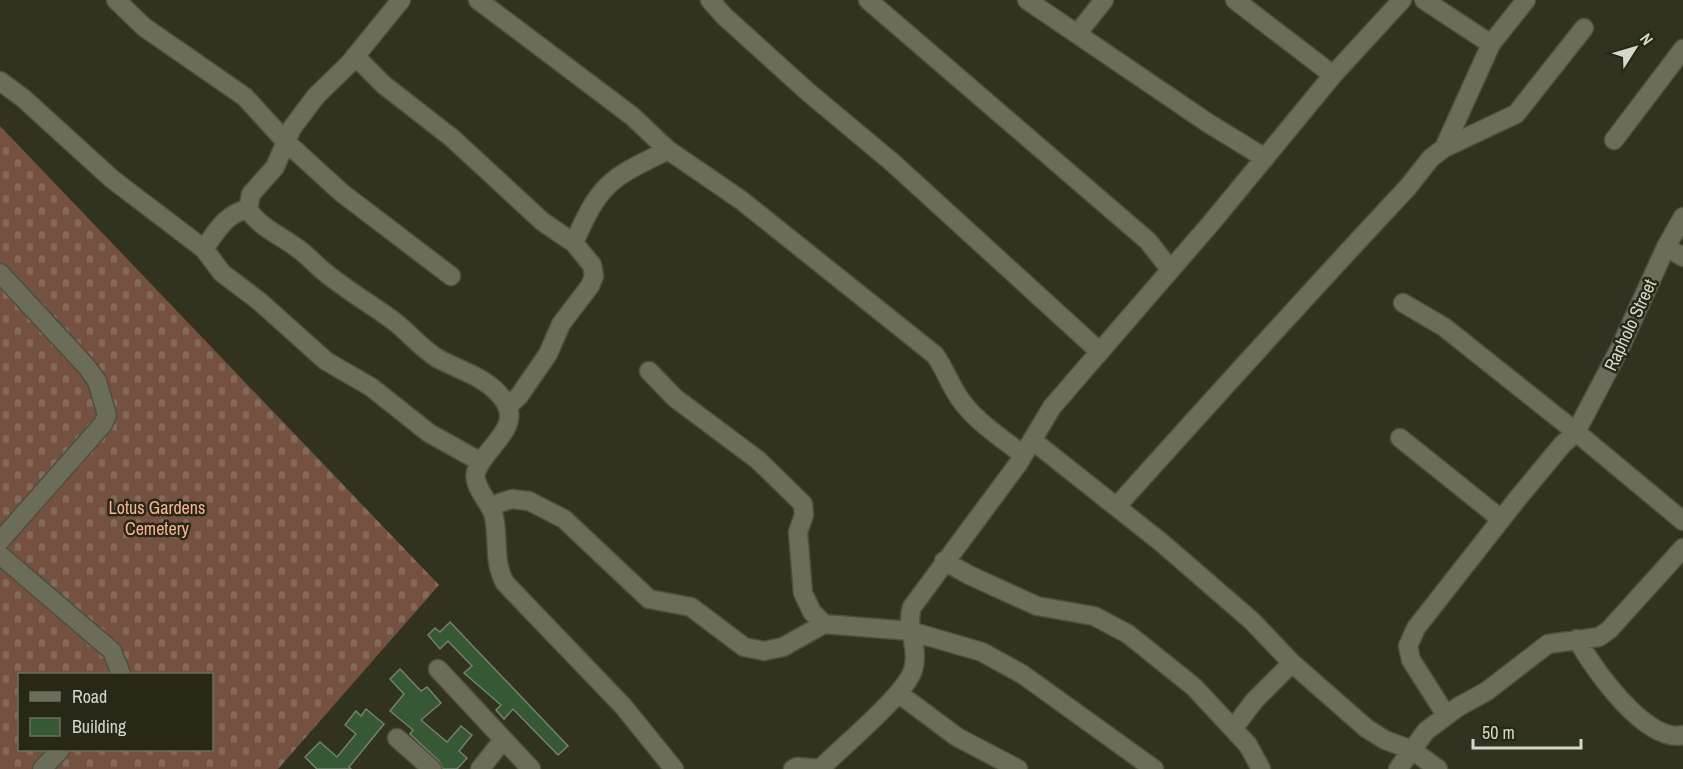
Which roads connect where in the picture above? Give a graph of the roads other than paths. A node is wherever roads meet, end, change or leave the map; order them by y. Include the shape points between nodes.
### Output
1 (116, 0) edge
2 (401, 0) edge
3 (478, 0) edge
4 (710, 0) edge
5 (868, 0) edge
6 (1027, 0) edge
7 (1104, 0) edge
8 (1235, 0) edge
9 (1402, 0) edge
10 (1424, 0) edge
11 (1526, 0) edge
12 (1584, 28) dead end
13 (1077, 34) junction
14 (1491, 44) junction
15 (1683, 50) edge
16 (355, 56) junction
17 (1333, 75) junction
18 (0, 81) edge
19 (1614, 140) dead end
20 (286, 141) junction
21 (1444, 148) junction
22 (668, 150) junction
23 (1266, 158) junction
24 (248, 209) junction
25 (1683, 217) edge
26 (574, 243) junction
27 (1666, 247) junction
28 (204, 249) junction
29 (1683, 257) edge
30 (1170, 269) junction
31 (0, 273) edge
32 (451, 276) dead end
33 (1403, 303) dead end
34 (1100, 352) junction
35 (649, 371) dead end
36 (507, 407) junction
37 (1576, 432) junction
38 (1400, 438) dead end
39 (1028, 447) junction
40 (481, 462) junction
41 (490, 506) junction
42 (1117, 506) junction
43 (1501, 519) junction
44 (1683, 521) edge
45 (0, 541) edge
46 (1683, 548) edge
47 (0, 555) edge
48 (944, 561) junction
49 (824, 624) junction
50 (910, 631) junction
51 (1577, 639) junction
52 (1292, 663) junction
53 (438, 669) dead end
54 (120, 673) edge
55 (898, 693) junction
56 (1446, 715) junction
57 (1233, 729) junction
58 (1683, 735) edge
59 (397, 738) dead end
60 (503, 740) junction
61 (1412, 750) junction
62 (59, 751) edge
63 (823, 768) edge
64 (42, 769) edge
65 (432, 769) edge
66 (480, 769) edge
67 (531, 769) edge
68 (674, 769) edge
69 (793, 769) edge
70 (1018, 769) edge
71 (1154, 769) edge
72 (1261, 769) edge
73 (1398, 769) edge
74 (1438, 769) edge

1 - 20 street via 144,27 245,97
2 - 16 street
3 - 22 street via 632,116
4 - 34 street
5 - 30 street via 1148,241
6 - 13 street
7 - 13 street
8 - 17 street
9 - 17 street
10 - 14 street
11 - 14 street
12 - 21 street via 1516,114
13 - 23 street
14 - 21 street
15 - 19 street
16 - 20 street via 316,96
16 - 26 street via 543,222
17 - 23 street
18 - 28 street via 112,179
20 - 24 street via 275,167 251,194
20 - 32 street via 342,194
21 - 42 street
22 - 26 street via 608,183 587,212
22 - 39 street via 741,200 935,355 960,399 974,415
23 - 30 street
24 - 28 street via 236,211 227,219
24 - 36 street via 266,229 295,246 436,357 486,383
25 - 27 street, Rapholo Street
26 - 36 street via 592,265 594,276 590,286 561,324 548,354
27 - 29 street
27 - 37 street, Rapholo Street
28 - 40 street via 222,273 260,301 326,361 371,387 429,433
30 - 34 street
31 - 45 street via 86,366 97,381 107,415
33 - 37 street via 1444,327
34 - 39 street via 1052,407
35 - 49 street via 675,398 758,460 803,504 798,532 803,593 812,612
36 - 40 street via 509,426
37 - 43 street, Rapholo Street
37 - 44 street
38 - 43 street
39 - 42 street
39 - 48 street
40 - 41 street via 475,474
41 - 49 street via 512,499 529,501 564,519 649,599 691,607 744,647 764,651 783,647
41 - 68 street via 497,570 505,584 616,698
42 - 52 street via 1252,621
43 - 56 street, Rapholo Street via 1416,628 1408,646 1411,660
46 - 51 street via 1609,630 1599,637
47 - 54 street via 112,651
48 - 50 street via 912,607 908,618
48 - 57 street via 1038,606 1094,616 1128,634 1194,687
49 - 50 street
50 - 55 street via 915,644 913,670
50 - 71 street via 982,652 1022,674
51 - 56 street via 1548,644 1487,691
51 - 58 street via 1602,677 1632,710 1661,733
52 - 57 street
52 - 61 street via 1366,729
53 - 60 street
55 - 63 street
55 - 70 street via 957,737
56 - 61 street via 1426,731
57 - 72 street via 1248,745
59 - 65 street
60 - 66 street
60 - 67 street
61 - 73 street
61 - 74 street
62 - 64 street
63 - 69 street

